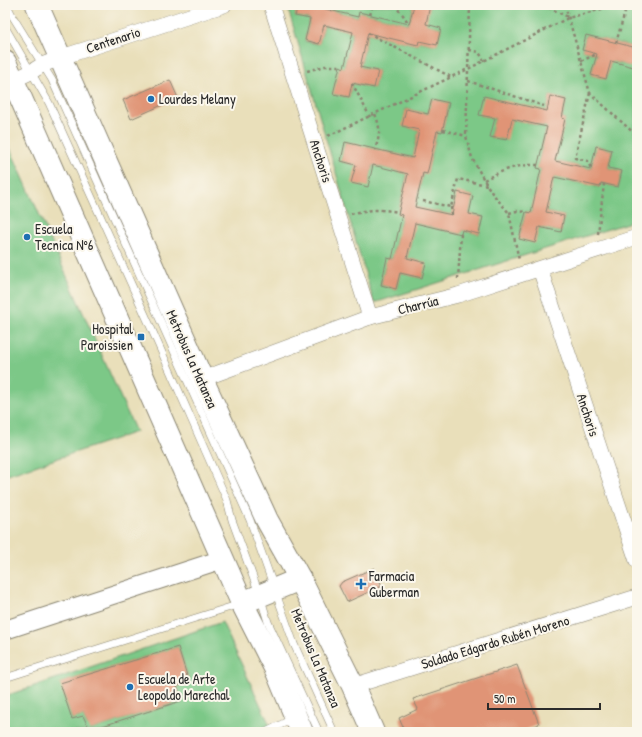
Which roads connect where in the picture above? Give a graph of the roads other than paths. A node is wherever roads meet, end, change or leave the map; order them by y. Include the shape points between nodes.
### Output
1 (7, 5) edge
2 (37, 5) edge
3 (224, 5) edge
4 (271, 5) edge
5 (5, 27) edge
6 (26, 70) edge
7 (637, 237) edge
8 (540, 269) junction
9 (370, 317) junction
10 (202, 379) junction
11 (223, 559) junction
12 (637, 561) edge
13 (300, 579) junction
14 (259, 596) junction
15 (636, 601) edge
16 (5, 630) edge
17 (5, 678) edge
18 (353, 686) junction
19 (299, 724) edge
20 (266, 732) edge
21 (318, 732) edge
22 (334, 732) edge
23 (373, 732) edge

1 - 6 lane, Metrobus La Matanza via 13,18
2 - 6 highway
3 - 6 street, Centenario
4 - 9 street, Anchoris
5 - 6 lane, Metrobus La Matanza
6 - 10 highway
6 - 11 highway
6 - 14 lane, Metrobus La Matanza via 49,103 194,425 227,500
6 - 14 lane, Metrobus La Matanza via 55,87 250,520
7 - 8 street, Charrúa
8 - 9 street, Charrúa via 458,295
8 - 12 street, Anchoris
9 - 10 street, Charrúa
10 - 13 highway via 267,520
11 - 14 highway
11 - 16 street
13 - 14 highway
13 - 18 highway
14 - 17 lane
14 - 19 highway via 277,672
14 - 21 lane, Metrobus La Matanza via 268,622
14 - 22 lane, Metrobus La Matanza via 294,644
15 - 18 street, Soldado Edgardo Rubén Moreno
18 - 23 highway
19 - 20 lane

